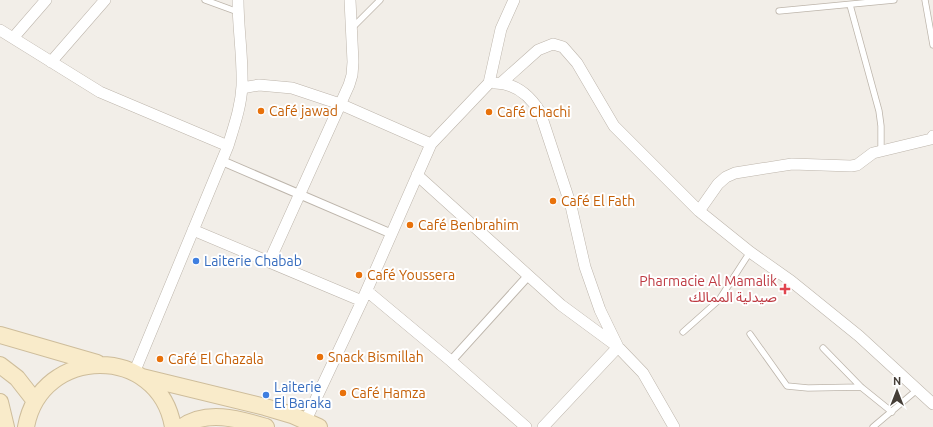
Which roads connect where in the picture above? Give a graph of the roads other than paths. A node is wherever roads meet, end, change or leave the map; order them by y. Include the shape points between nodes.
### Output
1 (46, 0) edge
2 (106, 0) edge
3 (205, 0) edge
4 (238, 0) edge
5 (350, 0) edge
6 (380, 0) edge
7 (514, 0) edge
8 (894, 0) edge
9 (925, 0) edge
10 (850, 5) junction
11 (779, 11) dead end
12 (238, 12) junction
13 (0, 30) edge
14 (350, 30) junction
15 (13, 38) junction
16 (933, 45) edge
17 (51, 62) junction
18 (489, 83) junction
19 (501, 83) junction
20 (242, 88) junction
21 (340, 104) junction
22 (932, 140) edge
23 (431, 144) junction
24 (228, 146) junction
25 (881, 151) junction
26 (222, 161) junction
27 (417, 175) junction
28 (300, 194) junction
29 (699, 211) junction
30 (193, 230) junction
31 (392, 234) junction
32 (750, 252) junction
33 (269, 262) junction
34 (528, 276) junction
35 (364, 296) junction
36 (684, 332) dead end
37 (0, 334) edge
38 (750, 334) dead end
39 (618, 347) junction
40 (823, 348) dead end
41 (452, 361) junction
42 (0, 365) edge
43 (104, 365) junction
44 (138, 375) junction
45 (861, 387) junction
46 (918, 389) junction
47 (35, 401) junction
48 (0, 402) edge
49 (933, 404) edge
50 (892, 412) junction
51 (308, 425) edge
52 (6, 427) edge
53 (26, 427) edge
54 (173, 427) edge
55 (182, 427) edge
56 (266, 427) edge
57 (526, 427) edge
58 (543, 427) edge
59 (674, 427) edge
60 (873, 427) edge

1 - 15 street
2 - 17 street
3 - 12 lane
4 - 12 street
5 - 14 street
6 - 14 lane
7 - 18 street via 500,29
8 - 10 lane
9 - 16 lane
10 - 11 lane
10 - 25 lane via 879,112
12 - 20 street
13 - 15 street
14 - 21 street via 352,75
15 - 17 street
17 - 24 street via 100,92
18 - 19 street
18 - 23 street
19 - 29 street via 541,48 552,44 563,47 577,63 614,126
19 - 39 street via 513,86 531,100 540,112 571,206 585,267 600,310
20 - 21 street via 259,85 292,88
20 - 24 street via 237,119
21 - 23 street
21 - 28 street
22 - 25 street
23 - 27 street
24 - 26 street
25 - 29 street via 851,166 792,164 735,173 718,184
26 - 28 street
26 - 30 street
27 - 31 street
27 - 34 street
28 - 31 street
28 - 33 street
29 - 32 street
30 - 33 street
30 - 44 street
31 - 35 street
32 - 36 lane via 719,300
32 - 46 street via 791,281
33 - 35 street
34 - 39 street via 561,305
34 - 41 street
35 - 41 street
35 - 51 street
37 - 43 main road
38 - 45 lane via 787,386
39 - 58 street
39 - 59 street via 643,373
40 - 45 lane
41 - 57 street
42 - 47 main road via 17,378
43 - 44 main road via 120,367
43 - 47 main road via 86,366 65,373 46,386
44 - 51 main road via 259,405
44 - 54 main road via 160,396 169,411
45 - 50 lane
46 - 49 street
46 - 50 lane
47 - 53 main road
48 - 52 main road
50 - 60 lane
55 - 56 main road via 208,416 247,421

